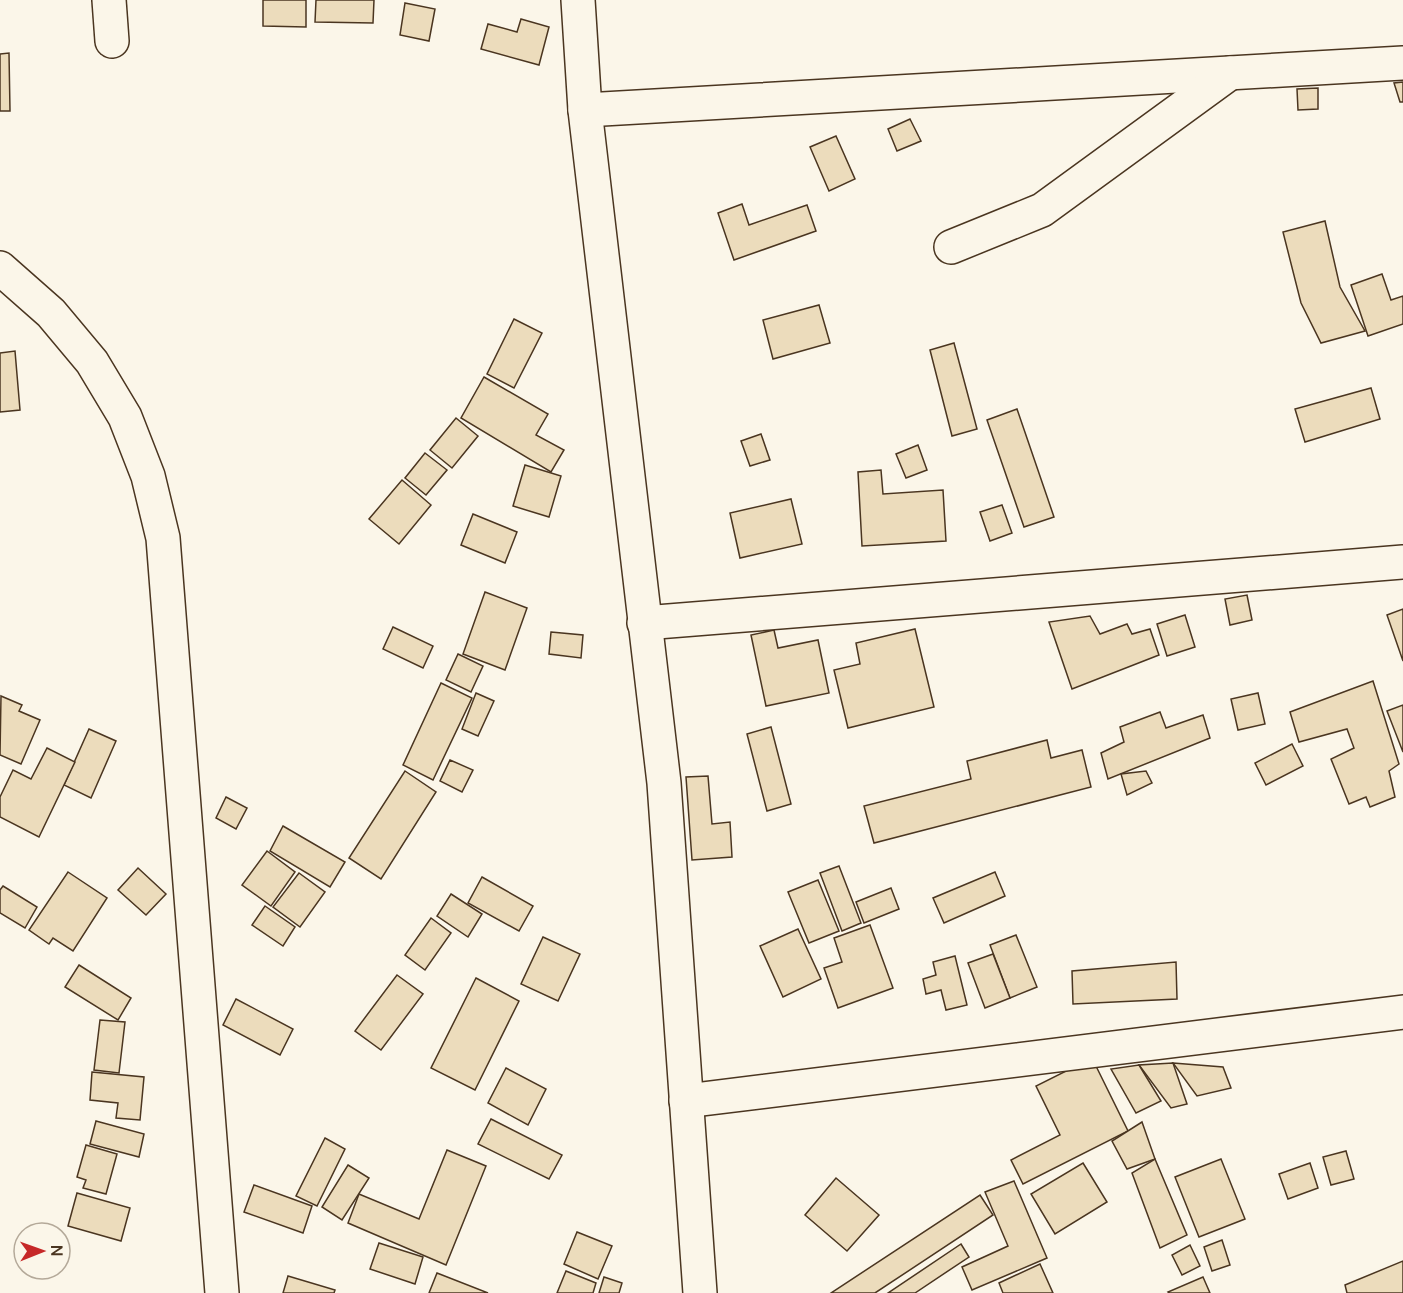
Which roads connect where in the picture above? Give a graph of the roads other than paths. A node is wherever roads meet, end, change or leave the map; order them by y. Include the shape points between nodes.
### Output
1 (109, 0) edge
2 (578, 0) edge
3 (112, 41) dead end
4 (1403, 63) edge
5 (1230, 73) junction
6 (585, 110) junction
7 (951, 247) dead end
8 (0, 268) edge
9 (1403, 562) edge
10 (644, 624) junction
11 (1403, 1012) edge
12 (686, 1101) junction
13 (222, 1293) edge
14 (700, 1293) edge

1 - 3 street
2 - 6 street
4 - 5 street
5 - 6 street
5 - 7 street via 1042,210
6 - 10 street
8 - 13 street via 51,313 92,362 125,417 148,476 163,538
9 - 10 street
10 - 12 street via 664,783
11 - 12 street
12 - 14 street

